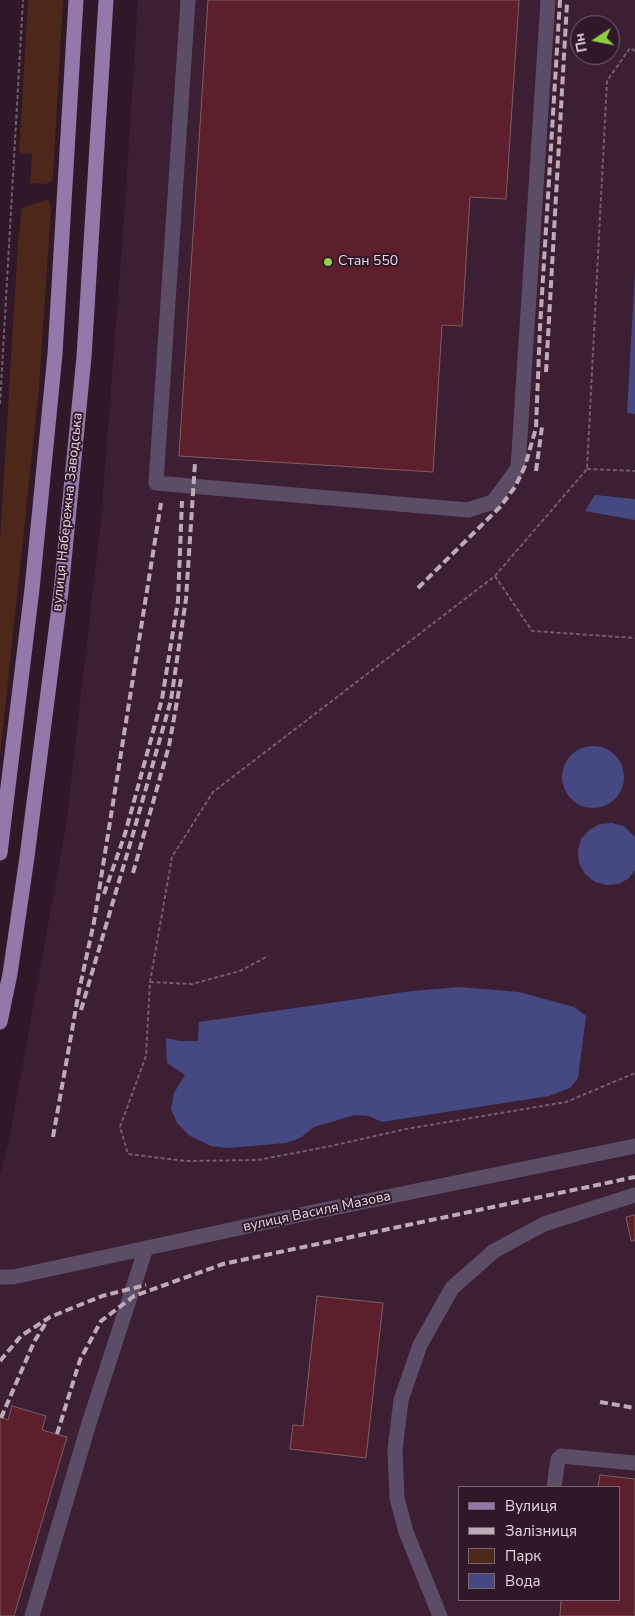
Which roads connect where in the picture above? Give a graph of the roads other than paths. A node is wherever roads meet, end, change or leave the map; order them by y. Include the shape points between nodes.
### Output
1 (76, 0) edge
2 (106, 0) edge
3 (188, 0) edge
4 (548, 0) edge
5 (0, 853) edge
6 (0, 1022) edge
7 (635, 1146) edge
8 (635, 1196) edge
9 (146, 1248) junction
10 (0, 1277) edge
11 (635, 1463) edge
12 (554, 1486) edge
13 (32, 1616) edge
14 (440, 1616) edge

1 - 5 main road, вулиця Набережна Заводська via 55,354 32,589
2 - 6 main road, вулиця Набережна Заводська via 84,357 61,592 28,857
3 - 4 street via 156,483 468,510 493,502 518,468
7 - 9 street, вулиця Василя Мазова
8 - 14 street via 544,1224 494,1251 452,1288 420,1345 401,1400 395,1450 397,1498 406,1532
9 - 10 street, вулиця Василя Мазова via 14,1277
9 - 13 street via 90,1420
11 - 12 street via 561,1456

